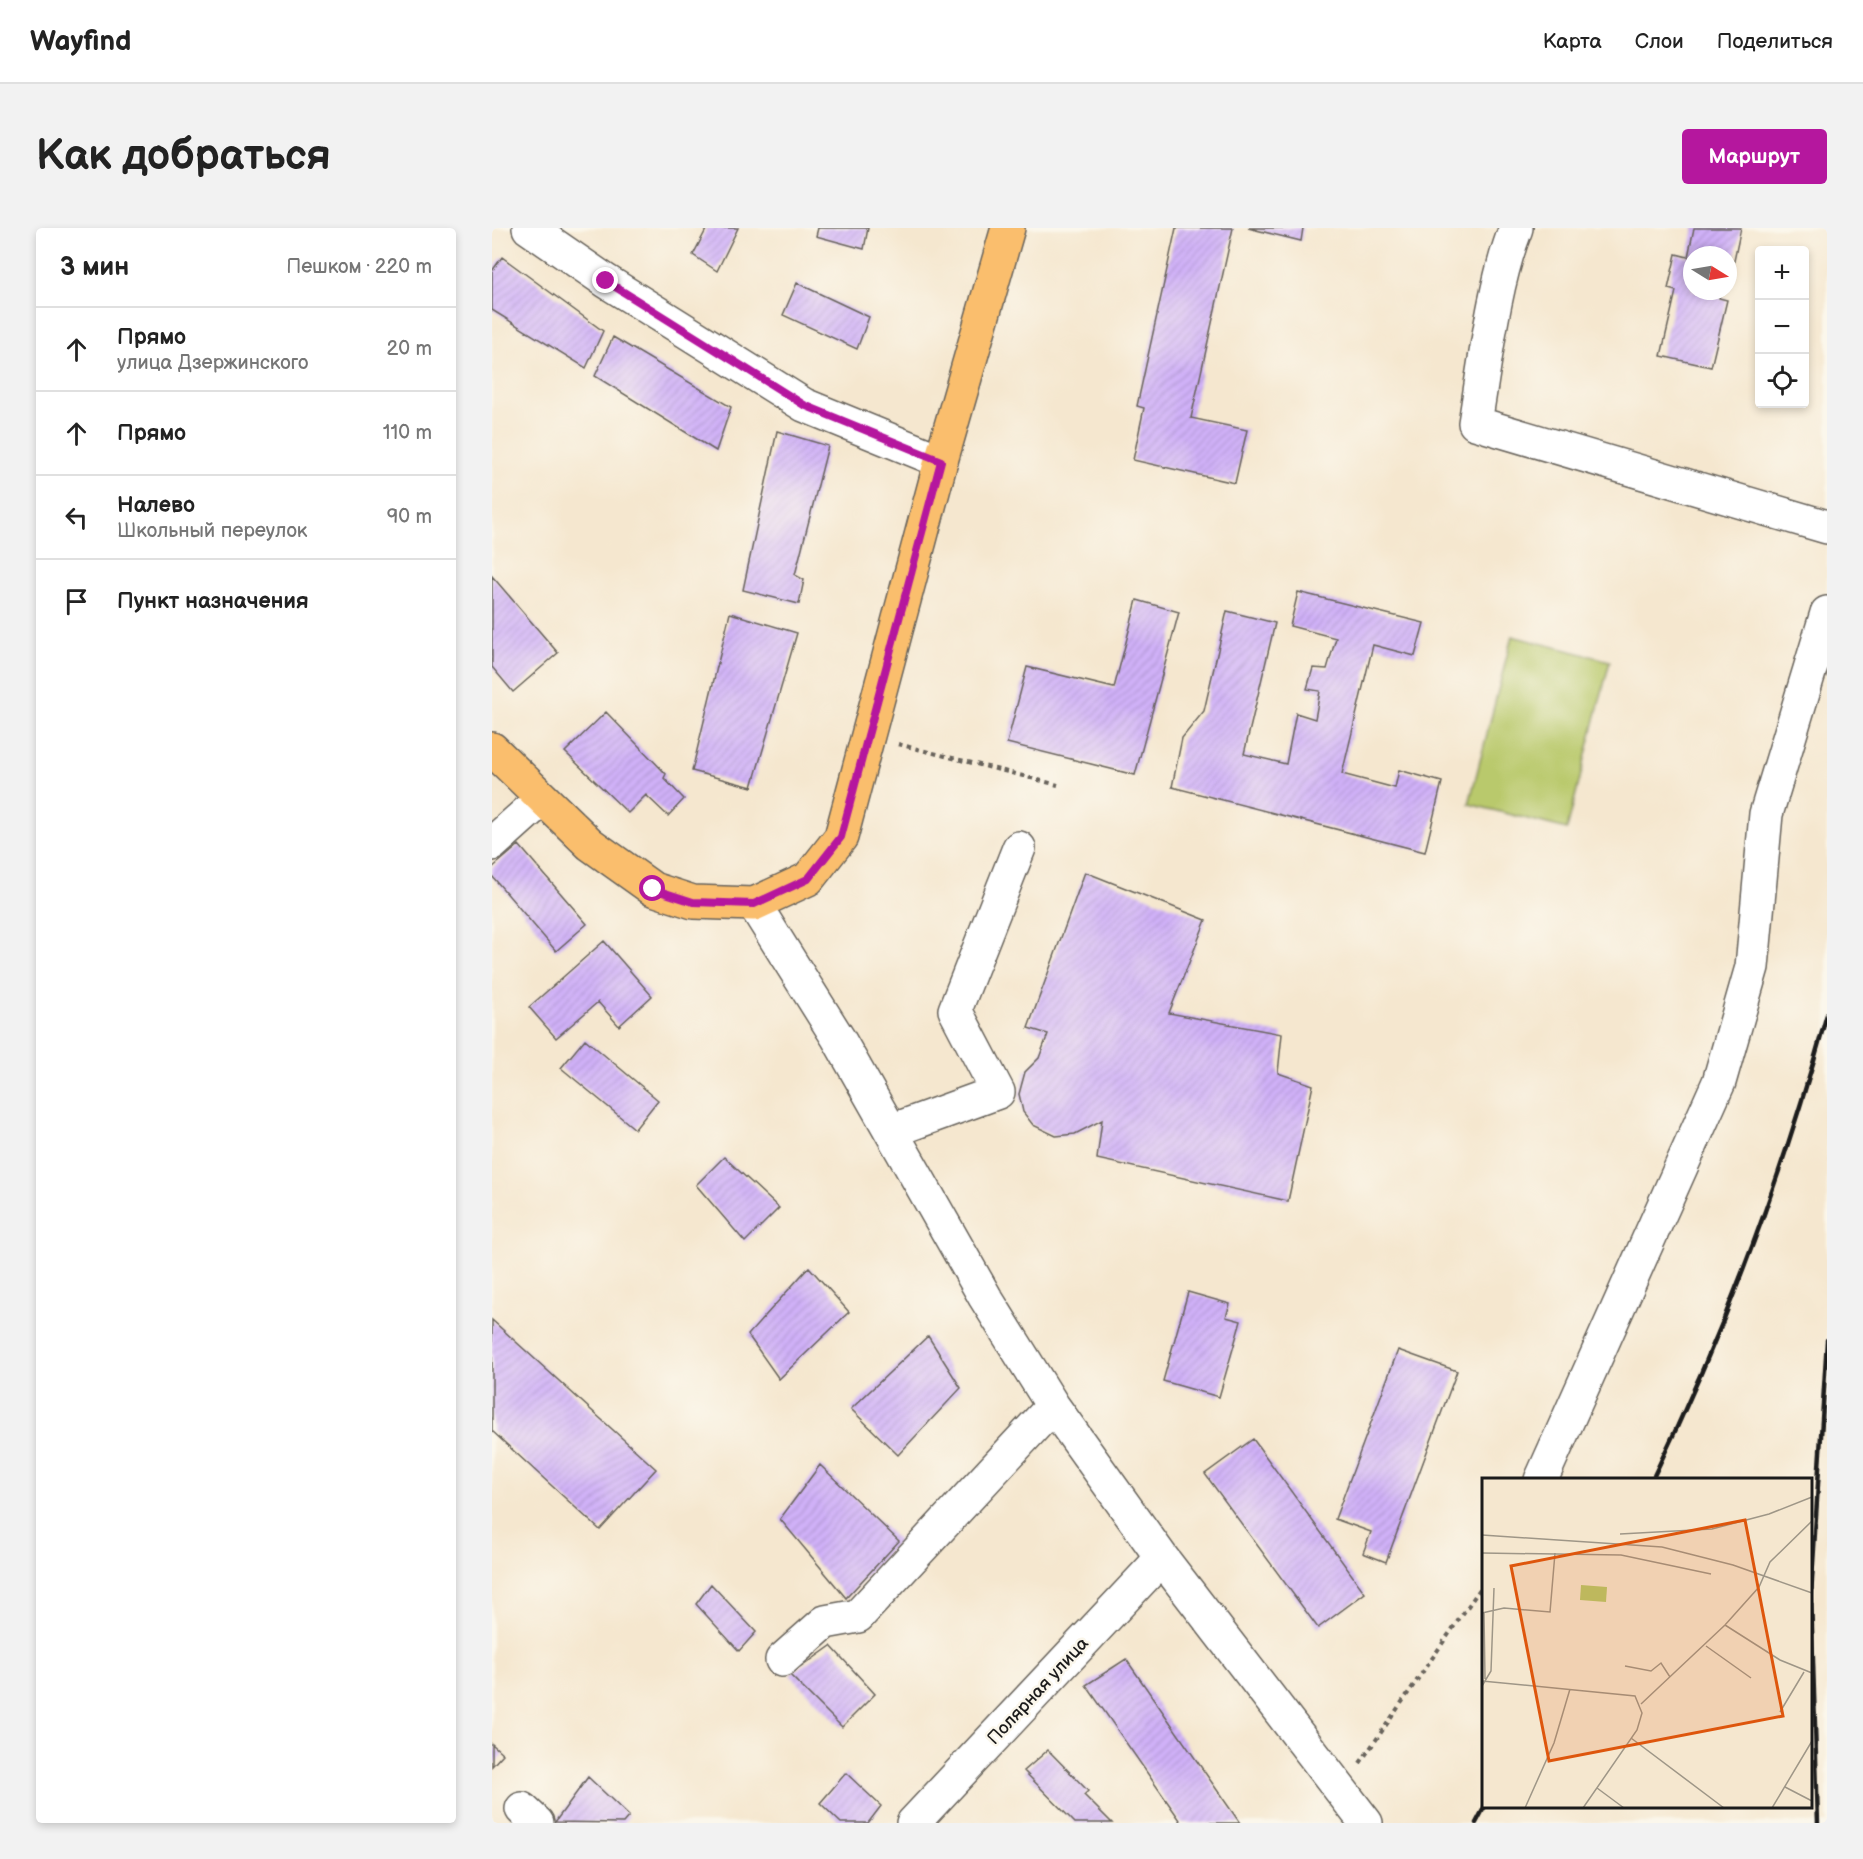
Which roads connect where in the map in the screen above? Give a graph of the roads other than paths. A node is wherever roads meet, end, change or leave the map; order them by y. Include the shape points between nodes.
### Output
1 (529, 228) edge
2 (1008, 228) edge
3 (1516, 228) edge
4 (941, 461) junction
5 (1827, 527) edge
6 (1827, 613) edge
7 (492, 749) edge
8 (542, 799) junction
9 (492, 843) edge
10 (1018, 848) dead end
11 (754, 904) junction
12 (891, 1131) junction
13 (1053, 1406) junction
14 (1541, 1478) edge
15 (1162, 1558) junction
16 (782, 1660) dead end
17 (913, 1823) edge
18 (1366, 1823) edge

1 - 4 street via 804,405
2 - 4 main road
3 - 5 street via 1509,245 1475,423
4 - 11 main road via 841,837 808,879
6 - 14 street via 1766,814 1752,967 1719,1082
7 - 8 main road
8 - 9 street
8 - 11 main road via 590,844 653,889 693,902
10 - 12 street via 955,1010 998,1092
11 - 12 street
12 - 13 street via 985,1297
13 - 15 street
13 - 16 street via 858,1616 825,1622
15 - 17 street, Полярная улица
15 - 18 street

